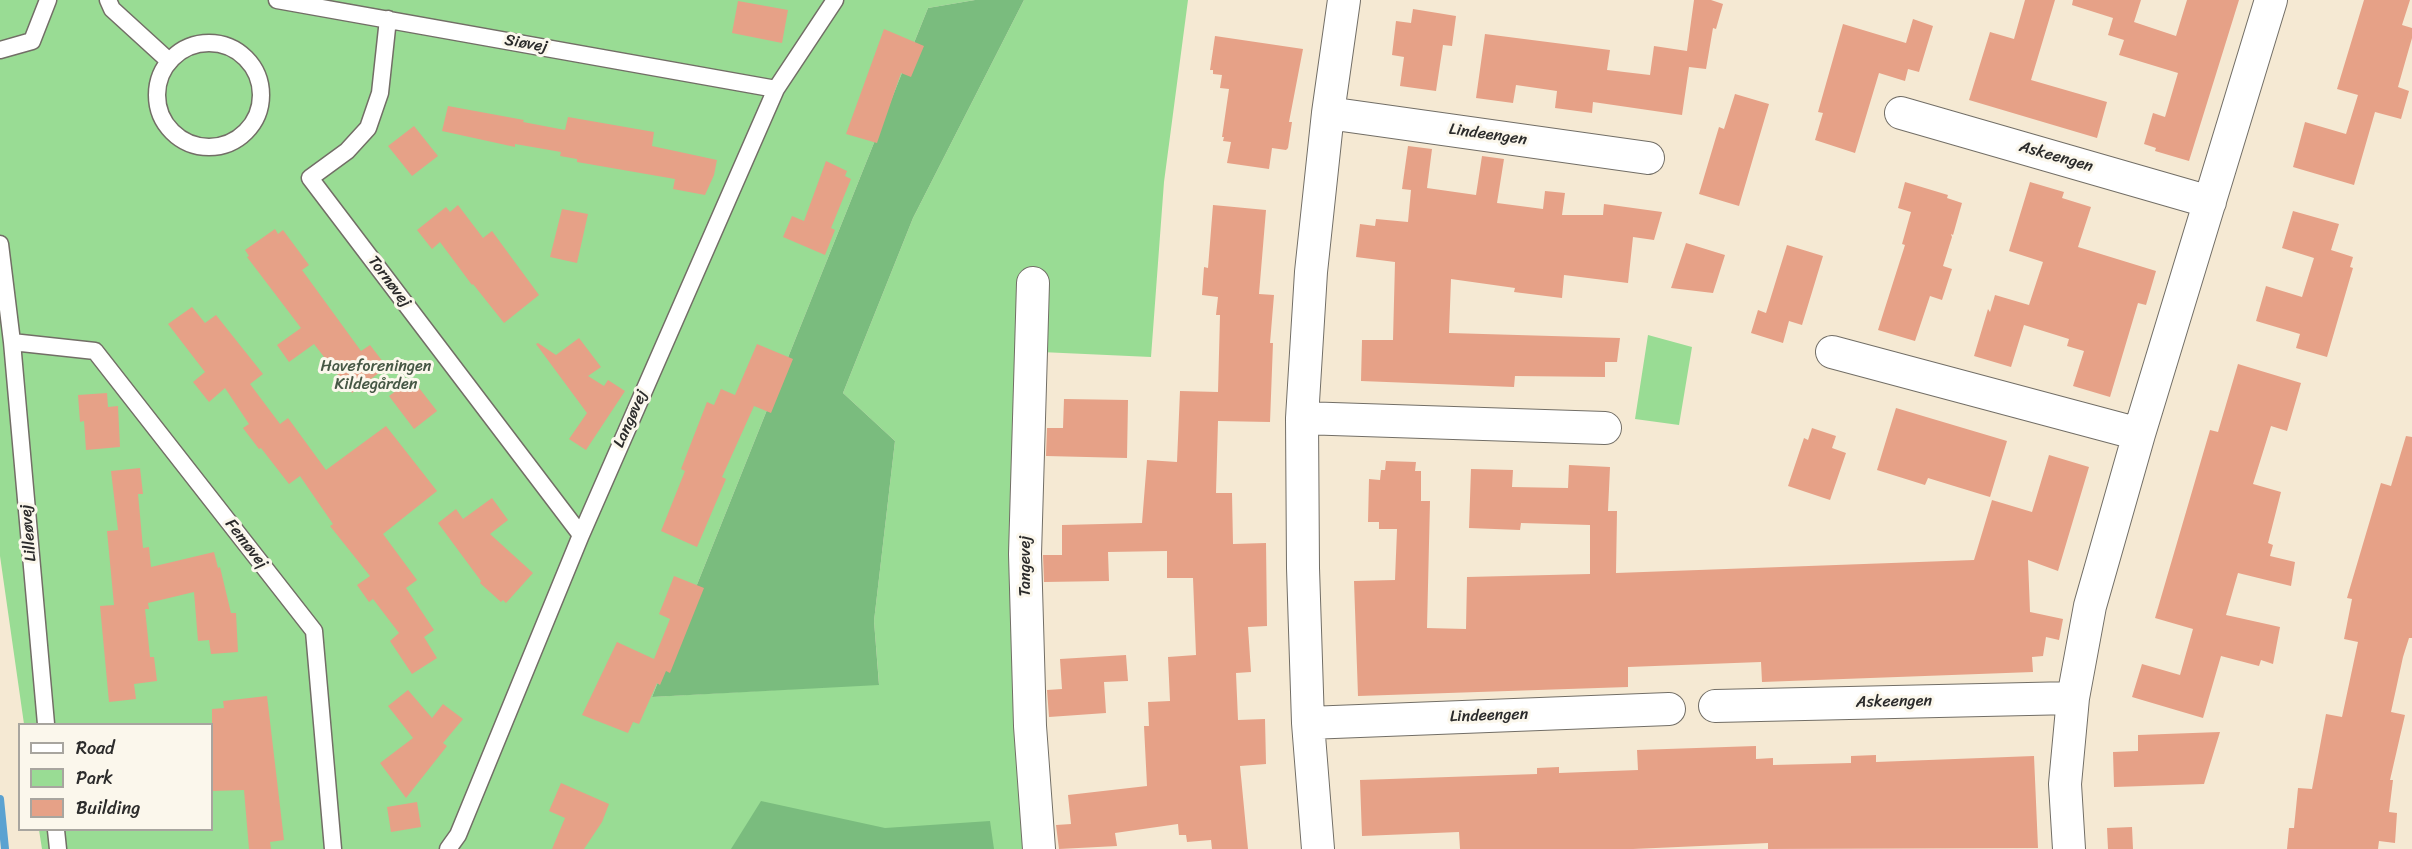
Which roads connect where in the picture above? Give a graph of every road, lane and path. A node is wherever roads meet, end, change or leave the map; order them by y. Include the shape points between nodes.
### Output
1 (48, 0) edge
2 (108, 0) edge
3 (277, 0) edge
4 (835, 0) edge
5 (1344, 0) edge
6 (2271, 0) edge
7 (388, 19) junction
8 (0, 50) edge
9 (169, 61) junction
10 (776, 89) junction
11 (1328, 113) junction
12 (1901, 113) dead end
13 (1648, 158) dead end
14 (2210, 202) junction
15 (0, 244) edge
16 (1033, 283) dead end
17 (12, 342) junction
18 (1832, 352) dead end
19 (1302, 418) junction
20 (1605, 428) dead end
21 (2139, 434) junction
22 (580, 535) junction
23 (2073, 698) junction
24 (1715, 706) dead end
25 (1669, 709) dead end
26 (46, 723) edge
27 (1308, 723) junction
28 (56, 831) edge
29 (58, 849) edge
30 (333, 849) edge
31 (448, 849) edge
32 (1040, 849) edge
33 (1318, 849) edge
34 (2069, 849) edge

1 - 8 lane via 32,41
2 - 9 lane via 112,9
3 - 7 lane, Siøvej
4 - 10 lane, Langøvej
5 - 11 street
6 - 14 street
7 - 10 lane, Siøvej
7 - 22 lane, Tornøvej via 380,93 368,128 347,151 310,178
9 - 9 lane via 202,43 220,44 241,54 258,75 261,101 250,128 230,144 212,148 194,146 177,138 167,127 156,96 159,78
10 - 22 lane, Langøvej
11 - 13 street, Lindeengen
11 - 19 street via 1311,272
12 - 14 street, Askeengen
14 - 21 street
15 - 17 lane, Lilleøvej
16 - 32 street, Tangevej via 1025,554 1030,726
17 - 26 lane, Lilleøvej
17 - 30 lane, Femøvej via 95,351 314,631
18 - 21 street
19 - 20 street
19 - 27 street
21 - 23 street via 2090,606
22 - 31 lane, Langøvej via 458,835
23 - 24 street, Askeengen
23 - 34 street via 2065,784
25 - 27 street, Lindeengen
27 - 33 street
28 - 29 lane

